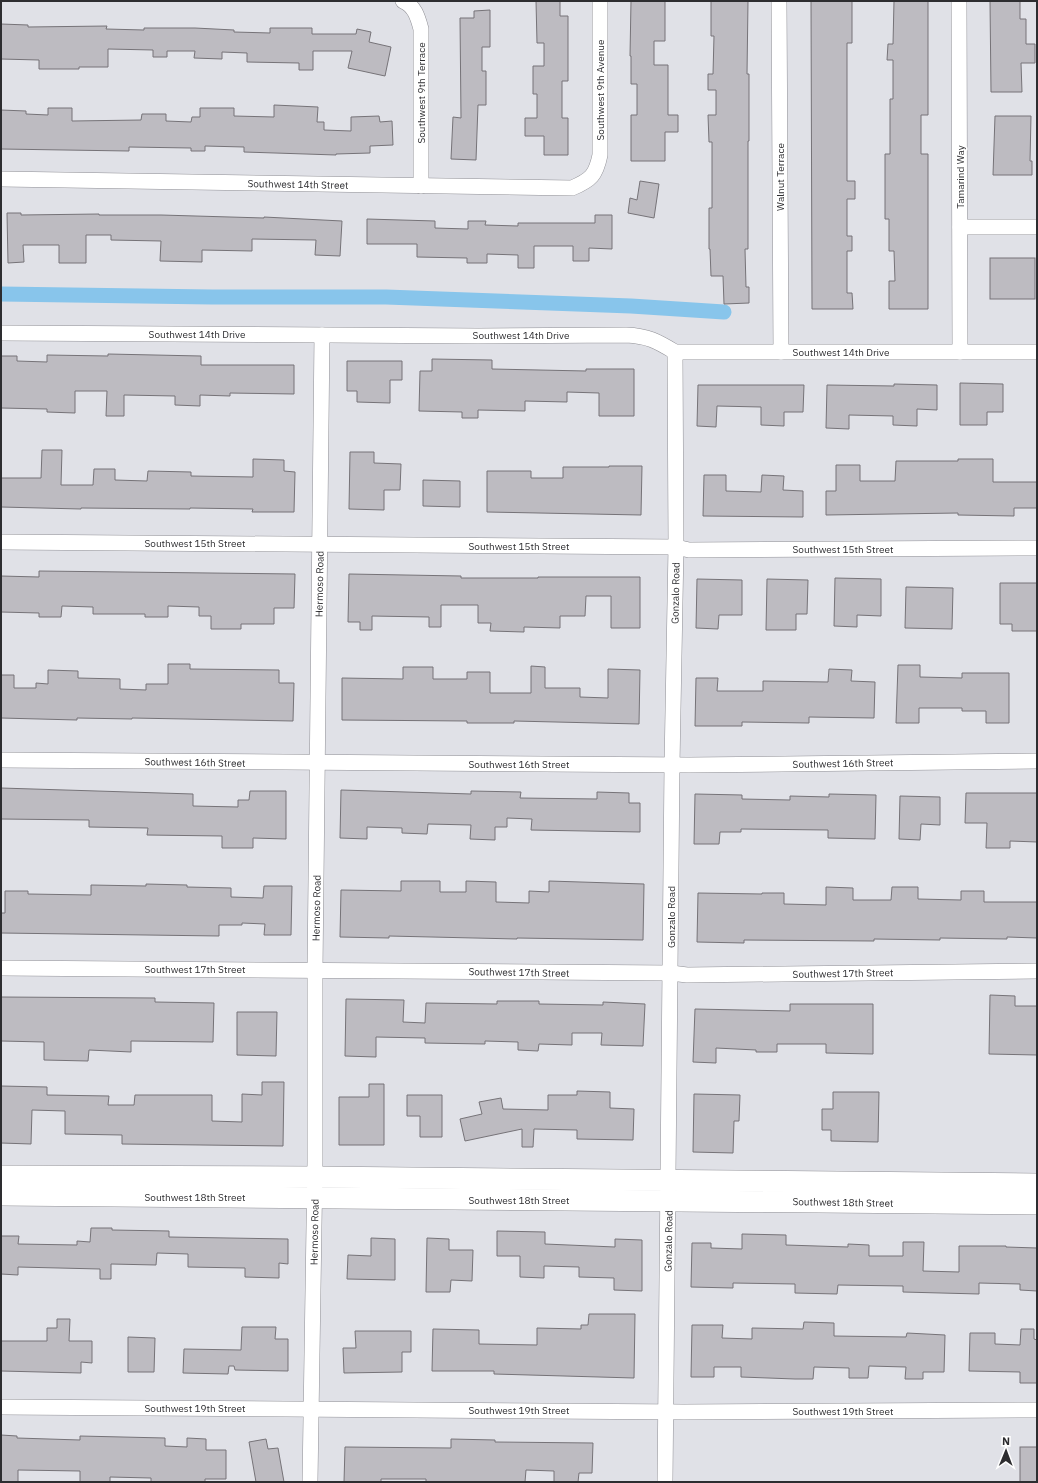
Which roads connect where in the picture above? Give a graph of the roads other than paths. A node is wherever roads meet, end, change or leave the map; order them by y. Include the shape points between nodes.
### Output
1 (600, 1) edge
2 (779, 1) edge
3 (959, 1) edge
4 (405, 2) edge
5 (591, 176) joint
6 (1, 179) edge
7 (421, 186) junction
8 (960, 227) junction
9 (1037, 227) edge
10 (1, 333) edge
11 (322, 335) junction
12 (675, 352) junction
13 (781, 352) junction
14 (960, 352) junction
15 (1037, 352) edge
16 (1, 542) edge
17 (319, 544) junction
18 (676, 547) junction
19 (1037, 548) edge
20 (1, 760) edge
21 (1037, 761) edge
22 (317, 763) junction
23 (672, 765) junction
24 (1, 968) edge
25 (315, 970) junction
26 (1037, 971) edge
27 (671, 973) junction
28 (1, 1176) edge
29 (314, 1177) junction
30 (669, 1180) junction
31 (1037, 1184) edge
32 (1, 1195) edge
33 (314, 1198) junction
34 (668, 1201) junction
35 (1037, 1204) edge
36 (1, 1406) edge
37 (311, 1409) junction
38 (1037, 1410) edge
39 (666, 1411) junction
40 (310, 1482) edge
41 (665, 1482) edge

1 - 5 street, Southwest 9th Avenue via 600,155 597,170
2 - 13 street, Walnut Terrace
3 - 8 street, Tamarind Way
4 - 7 street, Southwest 9th Terrace via 417,14 421,29
5 - 7 street, Southwest 14th Street via 587,182 572,188
6 - 7 street, Southwest 14th Street
8 - 9 street
8 - 14 street, Tamarind Way
10 - 11 street, Southwest 14th Drive
11 - 12 street, Southwest 14th Drive via 626,335 643,336
11 - 17 street, Hermoso Road
12 - 13 street, Southwest 14th Drive
12 - 18 street, Gonzalo Road
13 - 14 street, Southwest 14th Drive
14 - 15 street, Southwest 14th Drive
16 - 17 street, Southwest 15th Street
17 - 18 street, Southwest 15th Street
17 - 22 street, Hermoso Road
18 - 19 street, Southwest 15th Street via 689,550
18 - 23 street, Gonzalo Road
20 - 22 street, Southwest 16th Street
21 - 23 street, Southwest 16th Street
22 - 23 street, Southwest 16th Street
22 - 25 street, Hermoso Road
23 - 27 street, Gonzalo Road
24 - 25 street, Southwest 17th Street
25 - 27 street, Southwest 17th Street
25 - 29 street, Hermoso Road
26 - 27 street, Southwest 17th Street via 687,975
27 - 30 street, Gonzalo Road
28 - 29 main road, Southwest 18th Street
29 - 30 main road, Southwest 18th Street
29 - 33 street, Hermoso Road
30 - 31 main road, Southwest 18th Street
30 - 34 street, Gonzalo Road
32 - 33 main road, Southwest 18th Street
33 - 34 main road, Southwest 18th Street
33 - 37 street, Hermoso Road
34 - 35 main road, Southwest 18th Street
34 - 39 street, Gonzalo Road
36 - 37 street, Southwest 19th Street
37 - 39 street, Southwest 19th Street
37 - 40 street, Hermoso Road
38 - 39 street, Southwest 19th Street
39 - 41 street, Gonzalo Road

